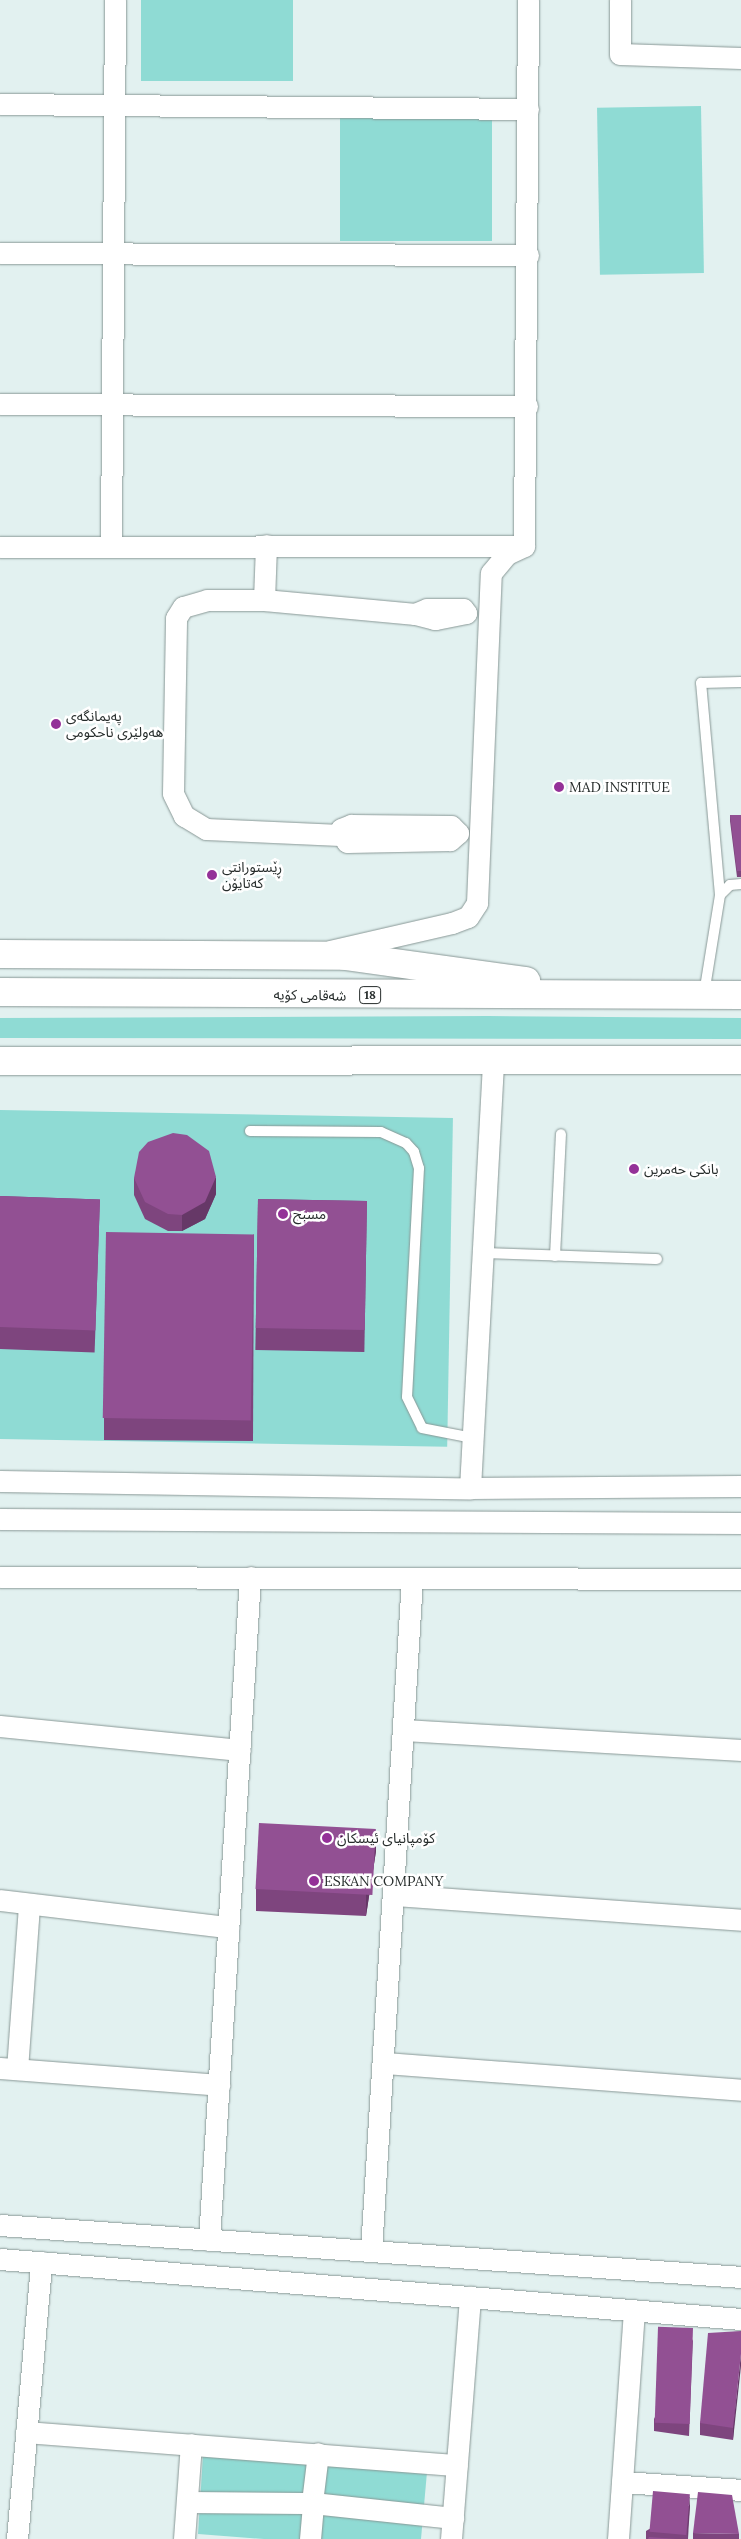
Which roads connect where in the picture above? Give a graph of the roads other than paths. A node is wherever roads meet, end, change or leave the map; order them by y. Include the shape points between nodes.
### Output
1 (116, 0) edge
2 (528, 0) edge
3 (620, 0) edge
4 (741, 58) edge
5 (0, 104) edge
6 (115, 105) junction
7 (528, 109) junction
8 (0, 253) edge
9 (114, 253) junction
10 (528, 255) junction
11 (0, 404) edge
12 (112, 404) junction
13 (527, 406) junction
14 (111, 545) junction
15 (266, 546) junction
16 (524, 546) junction
17 (0, 547) edge
18 (264, 600) junction
19 (415, 614) dead end
20 (741, 682) edge
21 (340, 835) dead end
22 (741, 884) edge
23 (720, 895) junction
24 (0, 943) edge
25 (50, 952) junction
26 (0, 954) edge
27 (316, 955) junction
28 (0, 992) edge
29 (611, 994) junction
30 (704, 994) junction
31 (741, 994) edge
32 (493, 1060) junction
33 (741, 1060) edge
34 (0, 1061) edge
35 (72, 1062) junction
36 (0, 1072) edge
37 (250, 1131) dead end
38 (561, 1134) dead end
39 (483, 1253) junction
40 (555, 1256) junction
41 (657, 1259) dead end
42 (473, 1438) junction
43 (0, 1481) edge
44 (741, 1486) edge
45 (470, 1488) junction
46 (0, 1519) edge
47 (741, 1523) edge
48 (250, 1577) junction
49 (0, 1578) edge
50 (412, 1578) junction
51 (741, 1579) edge
52 (0, 1726) edge
53 (404, 1730) junction
54 (240, 1750) junction
55 (741, 1750) edge
56 (395, 1895) junction
57 (0, 1900) edge
58 (29, 1904) junction
59 (741, 1920) edge
60 (228, 1927) junction
61 (385, 2063) junction
62 (9, 2069) edge
63 (219, 2086) junction
64 (741, 2090) edge
65 (0, 2225) edge
66 (209, 2240) junction
67 (371, 2251) junction
68 (0, 2258) edge
69 (41, 2262) junction
70 (741, 2277) edge
71 (470, 2297) junction
72 (634, 2311) junction
73 (741, 2319) edge
74 (26, 2432) junction
75 (191, 2444) junction
76 (318, 2453) junction
77 (457, 2465) junction
78 (622, 2482) junction
79 (741, 2490) edge
80 (187, 2502) junction
81 (313, 2504) junction
82 (453, 2518) junction
83 (17, 2539) edge
84 (184, 2539) edge
85 (310, 2539) edge
86 (451, 2539) edge
87 (618, 2539) edge

1 - 6 street
2 - 7 street
3 - 4 street via 620,54
5 - 6 street
6 - 7 street
6 - 9 street
7 - 10 street
8 - 9 street
9 - 10 street
9 - 12 street
10 - 13 street
11 - 12 street
12 - 13 street
12 - 14 street
13 - 16 street
14 - 15 street
14 - 17 street
15 - 16 street
15 - 18 street
16 - 27 street via 507,554 491,573 477,904 468,917 452,923
18 - 19 street
18 - 21 street via 194,601 176,618 173,793 176,805 184,816 206,828
20 - 23 lane via 701,683
22 - 23 lane via 730,885
23 - 30 lane
24 - 25 highway
25 - 26 highway
25 - 27 highway
27 - 29 highway
28 - 29 highway, شەقامی کۆیە / 18
29 - 30 highway, شەقامی کۆیە / 18
30 - 31 highway, شەقامی کۆیە / 18
32 - 33 highway
32 - 35 highway
32 - 39 street
34 - 35 highway
35 - 36 highway
37 - 42 lane via 381,1132 406,1143 414,1152 419,1168 407,1397 422,1428
38 - 40 lane
39 - 40 lane
39 - 42 street
40 - 41 lane
42 - 45 street
43 - 45 street
44 - 45 street
46 - 47 street
48 - 49 street
48 - 50 street
48 - 54 street
50 - 51 street
50 - 53 street
52 - 54 street
53 - 55 street
53 - 56 street
54 - 60 street
56 - 59 street
56 - 61 street
57 - 58 street
58 - 60 street
58 - 62 street
60 - 63 street
61 - 64 street
61 - 67 street
62 - 63 street
63 - 66 street
65 - 66 street
66 - 67 street
67 - 70 street
68 - 69 street
69 - 71 street
69 - 74 street
71 - 72 street
71 - 77 street
72 - 73 street
72 - 78 street
74 - 75 street
74 - 83 street
75 - 76 street
75 - 80 street
76 - 77 street
76 - 81 street
77 - 82 street
78 - 79 street
78 - 87 street
80 - 81 street
80 - 84 street
81 - 82 street
81 - 85 street
82 - 86 street

